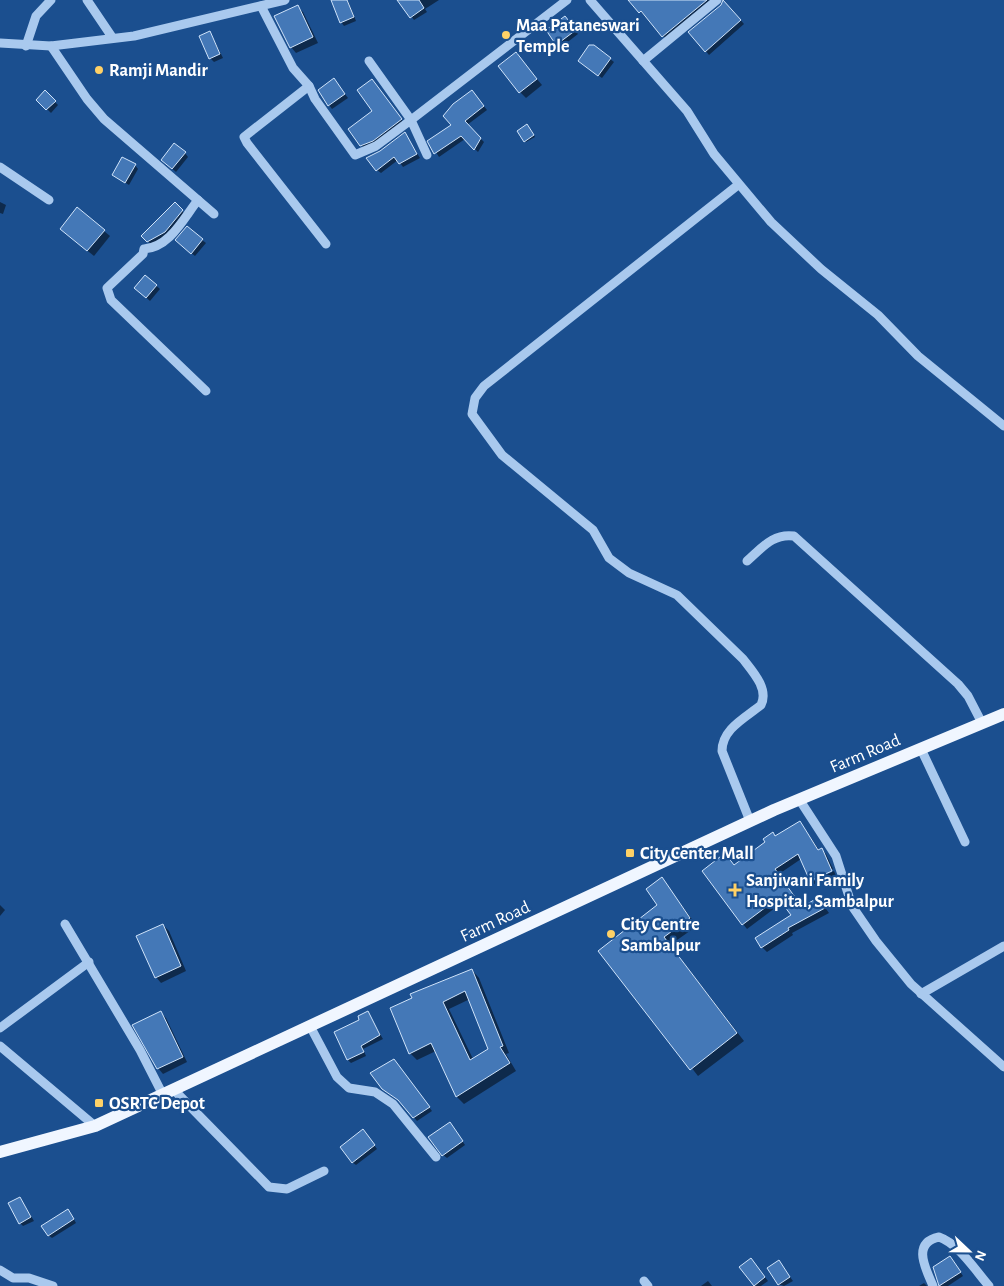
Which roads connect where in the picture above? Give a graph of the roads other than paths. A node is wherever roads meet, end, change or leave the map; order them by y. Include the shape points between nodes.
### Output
1 (50, 0) edge
2 (87, 0) edge
3 (285, 0) edge
4 (567, 0) edge
5 (590, 0) edge
6 (717, 0) edge
7 (261, 6) junction
8 (112, 37) junction
9 (0, 43) edge
10 (26, 46) junction
11 (51, 46) junction
12 (369, 61) dead end
13 (643, 61) junction
14 (308, 86) junction
15 (411, 120) junction
16 (428, 155) dead end
17 (0, 167) edge
18 (738, 185) junction
19 (49, 200) dead end
20 (198, 200) junction
21 (214, 214) dead end
22 (326, 244) dead end
23 (206, 391) dead end
24 (1004, 426) edge
25 (747, 561) dead end
26 (1004, 714) edge
27 (982, 723) junction
28 (921, 749) junction
29 (799, 800) junction
30 (750, 821) junction
31 (965, 842) dead end
32 (65, 924) dead end
33 (1004, 946) edge
34 (89, 962) junction
35 (921, 994) junction
36 (310, 1026) junction
37 (0, 1028) edge
38 (0, 1046) edge
39 (1004, 1067) edge
40 (169, 1092) junction
41 (95, 1126) junction
42 (0, 1152) edge
43 (436, 1157) dead end
44 (324, 1170) dead end
45 (4, 1273) edge
46 (12, 1286) edge
47 (53, 1286) edge
48 (933, 1286) edge
49 (988, 1286) edge

1 - 10 street via 36,16
2 - 8 street
3 - 7 street
4 - 15 street
5 - 13 street
6 - 13 street
7 - 8 street via 134,36
7 - 14 street via 293,68
8 - 11 street
9 - 10 street
10 - 11 street
11 - 20 street via 87,100 104,119
12 - 15 street
13 - 18 street via 687,111
14 - 15 street via 355,155 376,146
14 - 22 street via 244,137
15 - 16 street
17 - 19 street
18 - 24 street via 771,222 821,269 878,315 918,356
18 - 30 street via 484,386 475,398 472,414 502,455 593,530 609,558 628,573 676,594 751,669 763,692 761,705 726,733 722,740 722,751
20 - 21 street
20 - 23 street via 164,243 144,249 143,254 107,288 111,300
25 - 27 street via 774,537 794,536 958,684
26 - 27 main road, Farm Road
27 - 28 main road, Farm Road
28 - 29 main road, Farm Road
28 - 31 street
29 - 30 main road, Farm Road
29 - 35 street via 836,856 852,906 876,941
30 - 36 main road, Farm Road
32 - 34 street
33 - 35 street
34 - 37 street
34 - 40 street
35 - 39 street
36 - 40 main road, Farm Road
36 - 43 street via 343,1084 356,1091 376,1092 393,1104
38 - 41 street
40 - 41 main road, Farm Road
40 - 44 street via 268,1186 287,1189
41 - 42 main road, Farm Road
45 - 46 street
45 - 47 street via 13,1278 29,1278
48 - 49 street via 921,1251 925,1244 939,1237 955,1247

